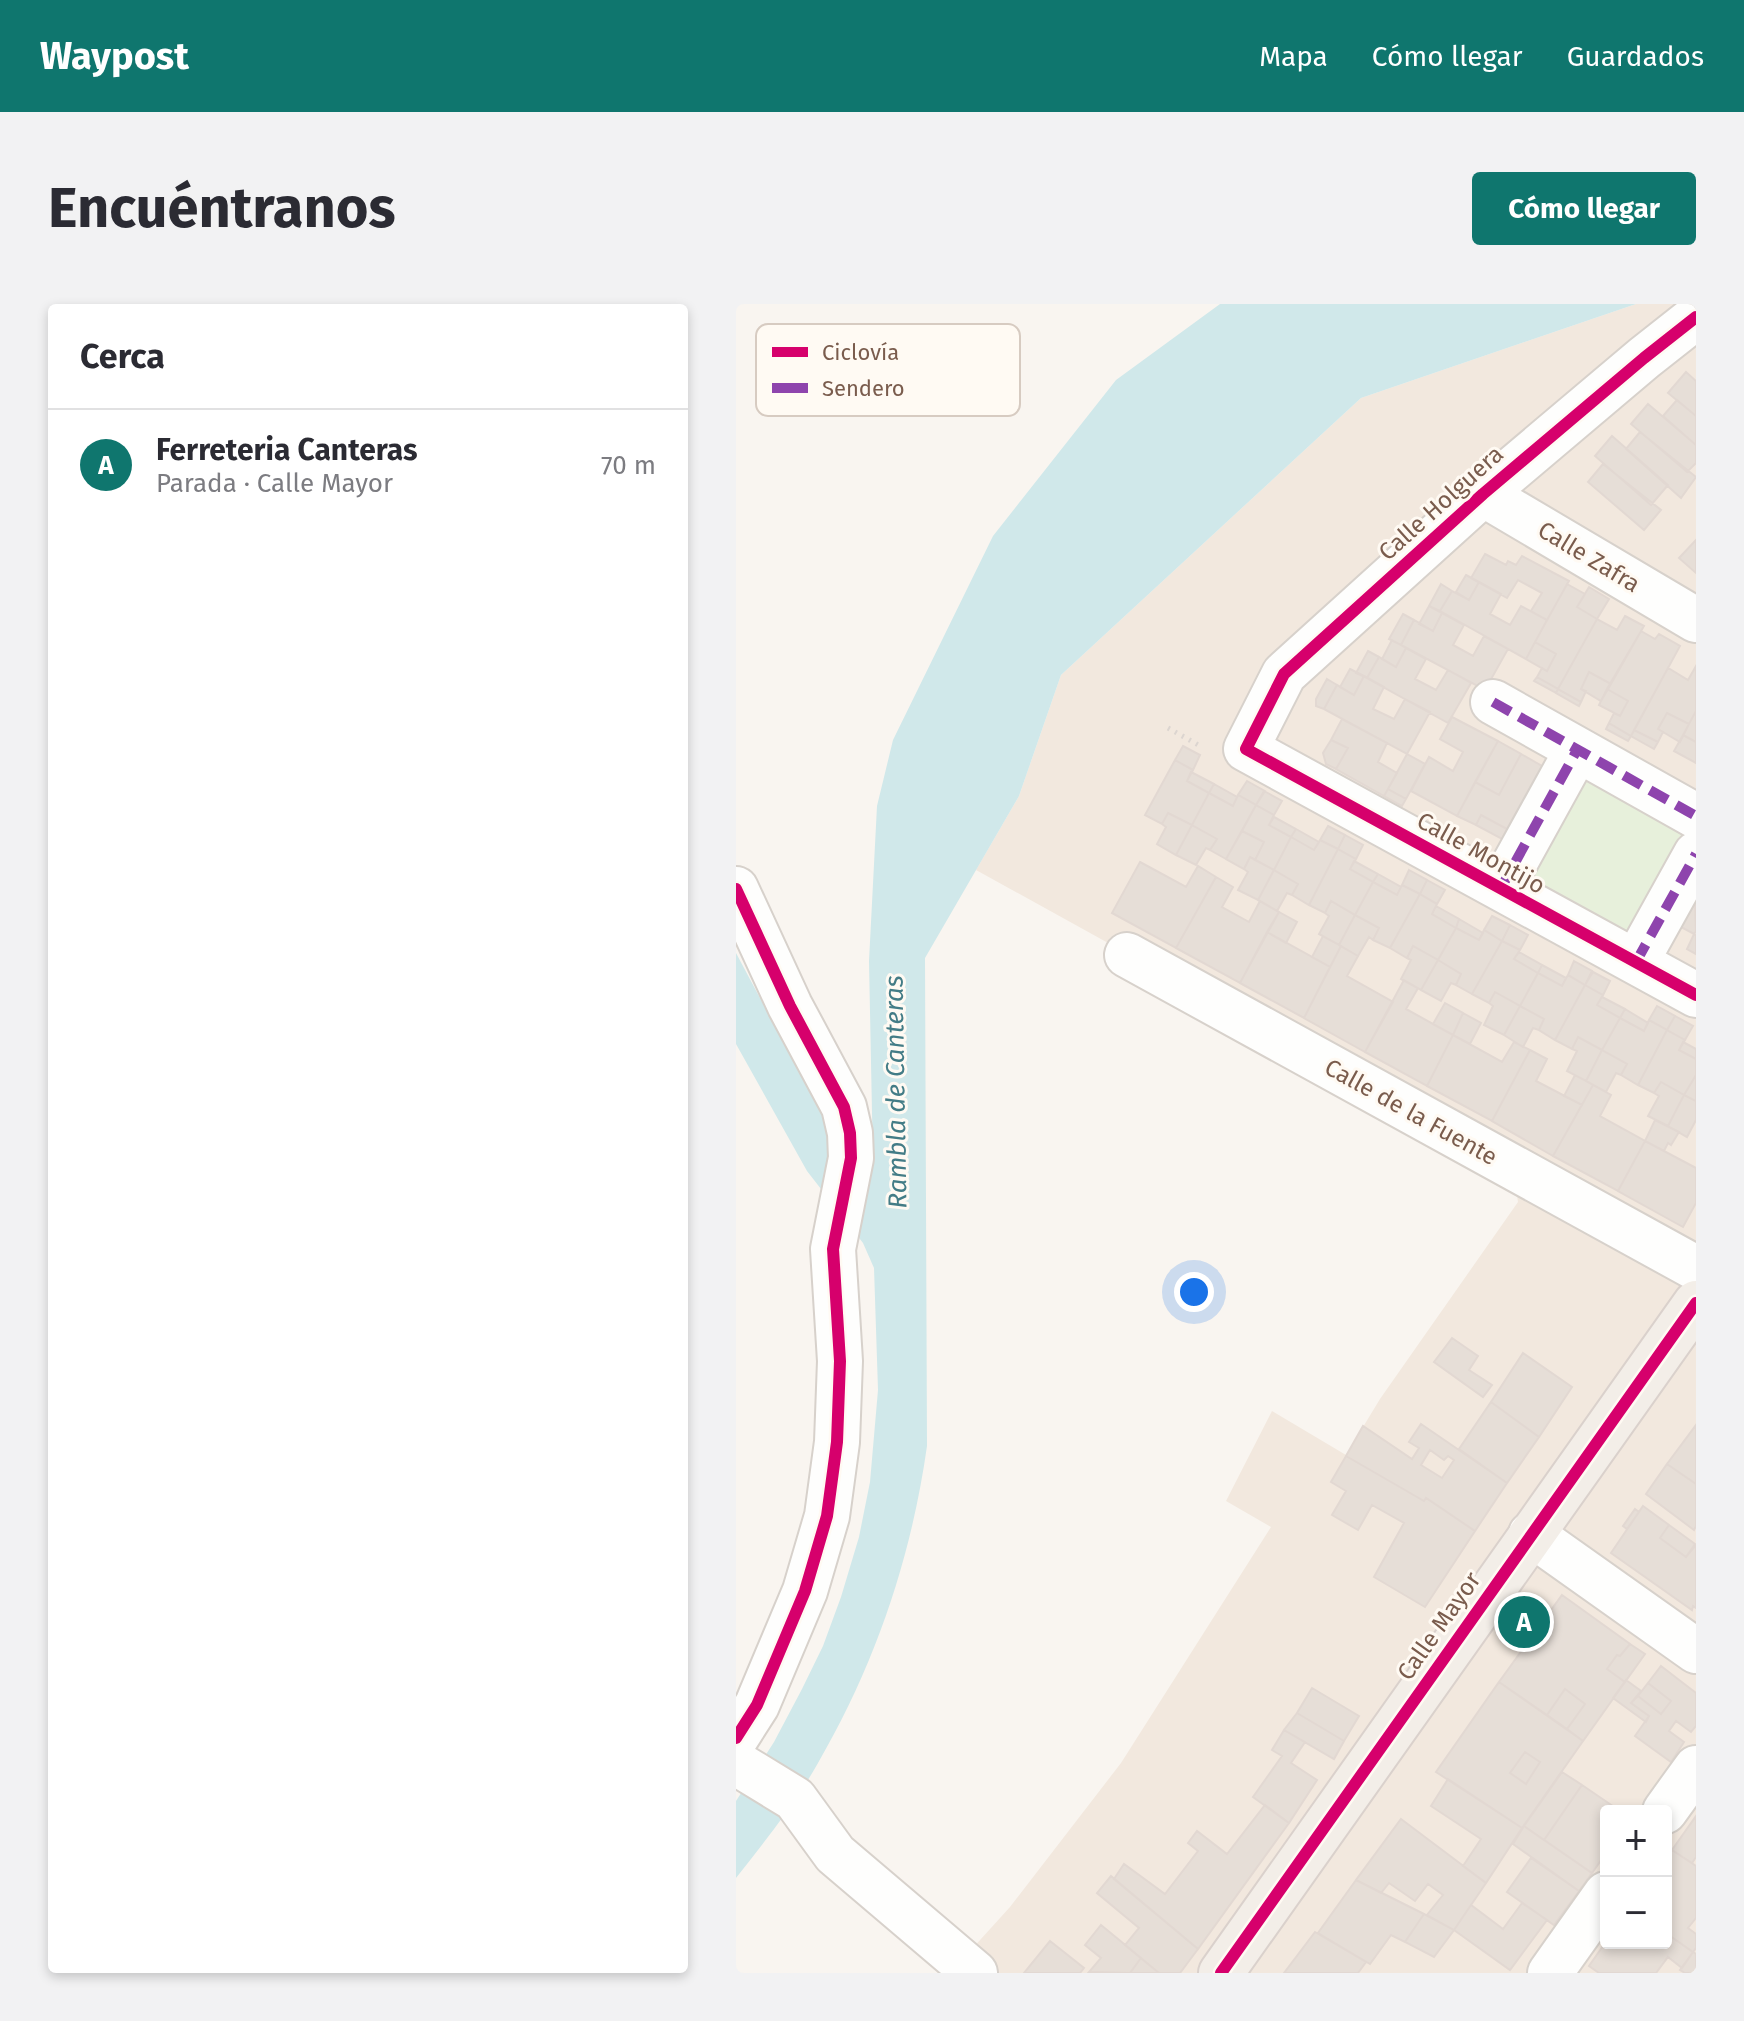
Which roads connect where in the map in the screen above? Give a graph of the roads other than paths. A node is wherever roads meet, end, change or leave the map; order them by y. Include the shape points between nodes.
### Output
1 (1696, 317) edge
2 (1483, 494) junction
3 (1696, 620) edge
4 (1493, 702) dead end
5 (1246, 749) joint
6 (1577, 750) junction
7 (1696, 816) edge
8 (1696, 854) edge
9 (1501, 888) junction
10 (736, 889) edge
11 (1127, 955) dead end
12 (1636, 962) junction
13 (1696, 995) edge
14 (1696, 1268) edge
15 (1696, 1304) edge
16 (1531, 1534) junction
17 (1692, 1648) edge
18 (742, 1759) edge
19 (1696, 1768) edge
20 (1669, 1805) edge
21 (1600, 1902) edge
22 (975, 1973) edge
23 (1221, 1973) edge
24 (1550, 1973) edge

1 - 2 street, Calle Holguera
2 - 3 street, Calle Zafra
2 - 5 street, Calle Holguera via 1284,674
4 - 6 street
5 - 9 street, Calle Montijo
6 - 7 street
6 - 9 street
8 - 12 street
9 - 12 street, Calle Montijo
10 - 18 street via 844,1107 851,1158 833,1249 840,1330 837,1442 827,1516
11 - 14 street, Calle de la Fuente
12 - 13 street, Calle Montijo
15 - 16 main road, Calle Mayor
16 - 17 street
16 - 23 main road, Calle Mayor
18 - 22 street via 795,1799 835,1854
19 - 20 street
21 - 24 street

